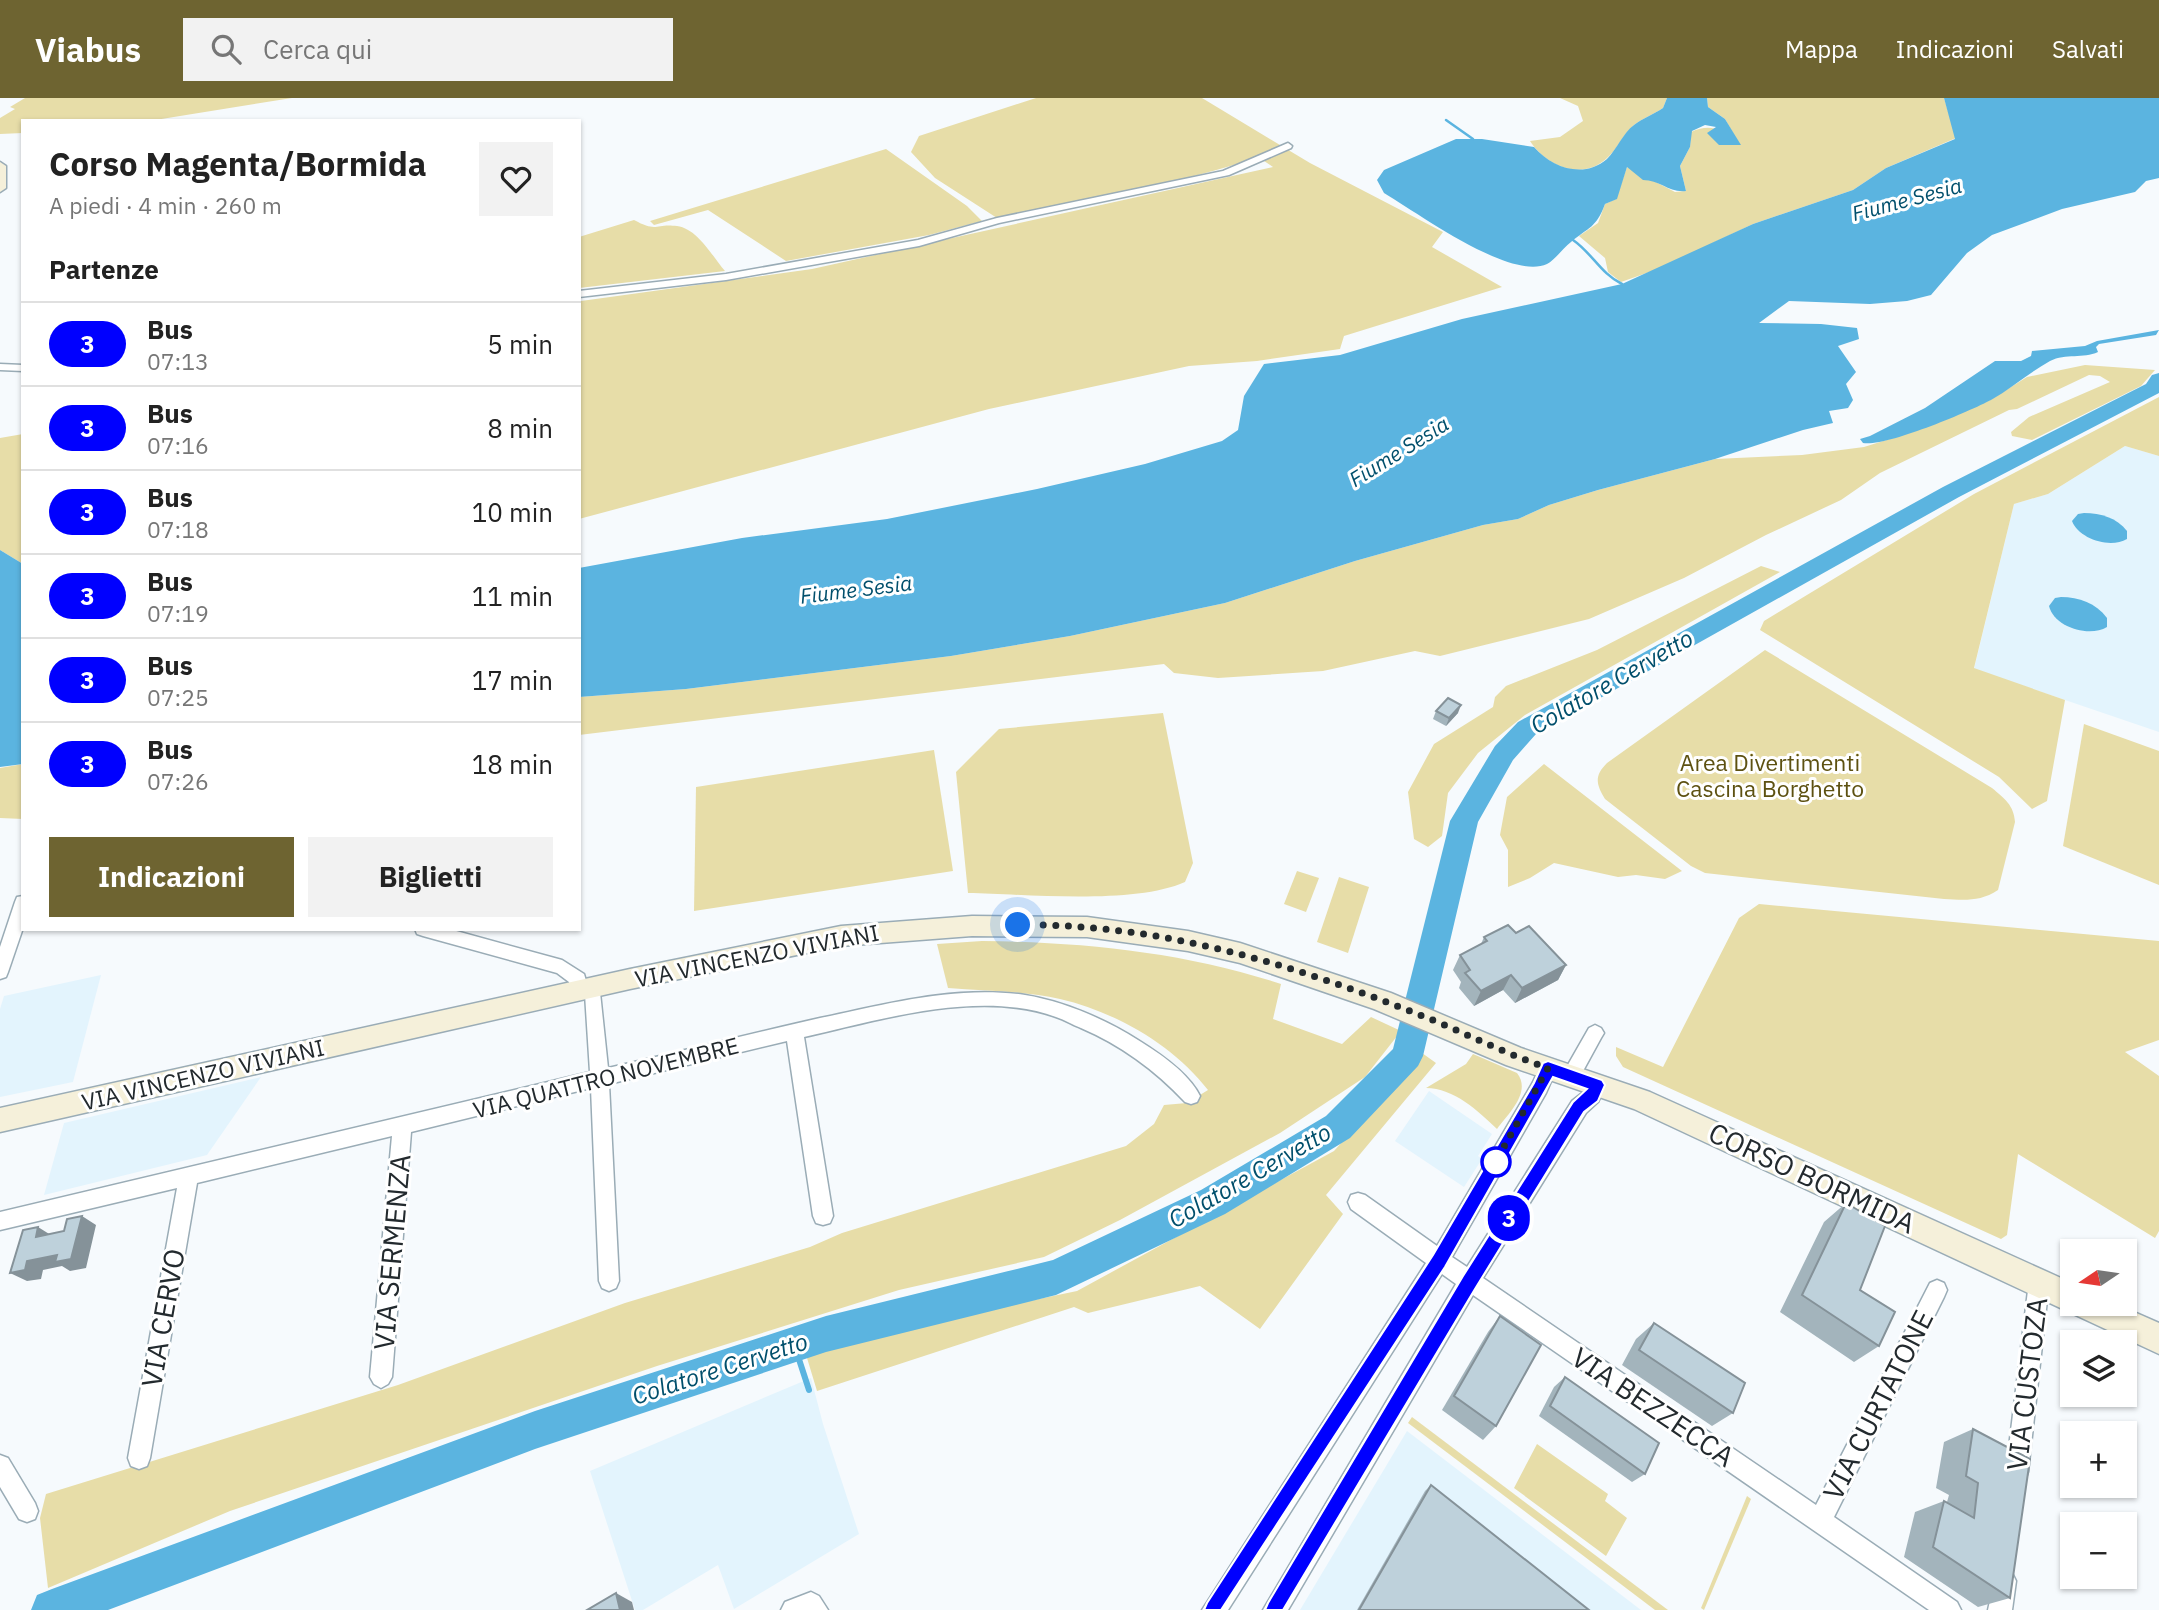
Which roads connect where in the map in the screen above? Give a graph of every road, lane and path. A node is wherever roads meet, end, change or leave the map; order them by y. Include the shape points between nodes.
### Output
1 (1288, 146) dead end
2 (0, 166) edge
3 (0, 188) edge
4 (581, 294) edge
5 (0, 367) edge
6 (21, 368) edge
7 (21, 908) edge
8 (430, 931) edge
9 (0, 972) edge
10 (585, 989) junction
11 (794, 1032) junction
12 (1595, 1032) dead end
13 (1572, 1076) junction
14 (600, 1079) junction
15 (1191, 1096) dead end
16 (0, 1120) edge
17 (402, 1127) junction
18 (188, 1178) junction
19 (1358, 1202) dead end
20 (823, 1216) dead end
21 (0, 1222) edge
22 (1439, 1261) junction
23 (609, 1281) dead end
24 (1469, 1282) junction
25 (2039, 1282) junction
26 (1937, 1290) dead end
27 (2060, 1292) edge
28 (2110, 1316) edge
29 (2159, 1339) edge
30 (380, 1377) dead end
31 (139, 1458) dead end
32 (0, 1466) edge
33 (2014, 1499) edge
34 (27, 1511) dead end
35 (1820, 1520) junction
36 (2007, 1555) edge
37 (1214, 1610) edge
38 (1275, 1610) edge
39 (1949, 1610) edge
40 (2000, 1610) edge

1 - 4 street via 1226,173 998,220 919,243 726,277
2 - 3 main road
5 - 6 street
7 - 9 street
8 - 10 street via 562,967
10 - 13 main road, VIA VINCENZO VIVIANI via 841,936 925,928 1041,925 1099,929 1240,953 1382,1001
10 - 14 street
10 - 16 main road, VIA VINCENZO VIVIANI
11 - 14 street, VIA QUATTRO NOVEMBRE
11 - 15 street, VIA QUATTRO NOVEMBRE via 933,1003 1030,1004 1104,1029 1168,1070
11 - 20 street
12 - 13 street
13 - 22 street via 1540,1087
13 - 24 street via 1592,1096 1578,1107
13 - 25 main road, CORSO BORMIDA via 1641,1100
14 - 17 street, VIA QUATTRO NOVEMBRE
14 - 23 street
17 - 18 street, VIA QUATTRO NOVEMBRE
17 - 30 street, VIA SERMENZA
18 - 21 street, VIA QUATTRO NOVEMBRE
18 - 31 street, VIA CERVO
19 - 22 street, VIA BEZZECCA
22 - 24 street, VIA BEZZECCA
22 - 37 street
24 - 35 street, VIA BEZZECCA
24 - 38 street
25 - 27 main road, CORSO BORMIDA
25 - 33 street, VIA CUSTOZA
26 - 35 street, VIA CURTATONE
28 - 29 main road
32 - 34 street
35 - 39 street, VIA BEZZECCA
36 - 40 street

